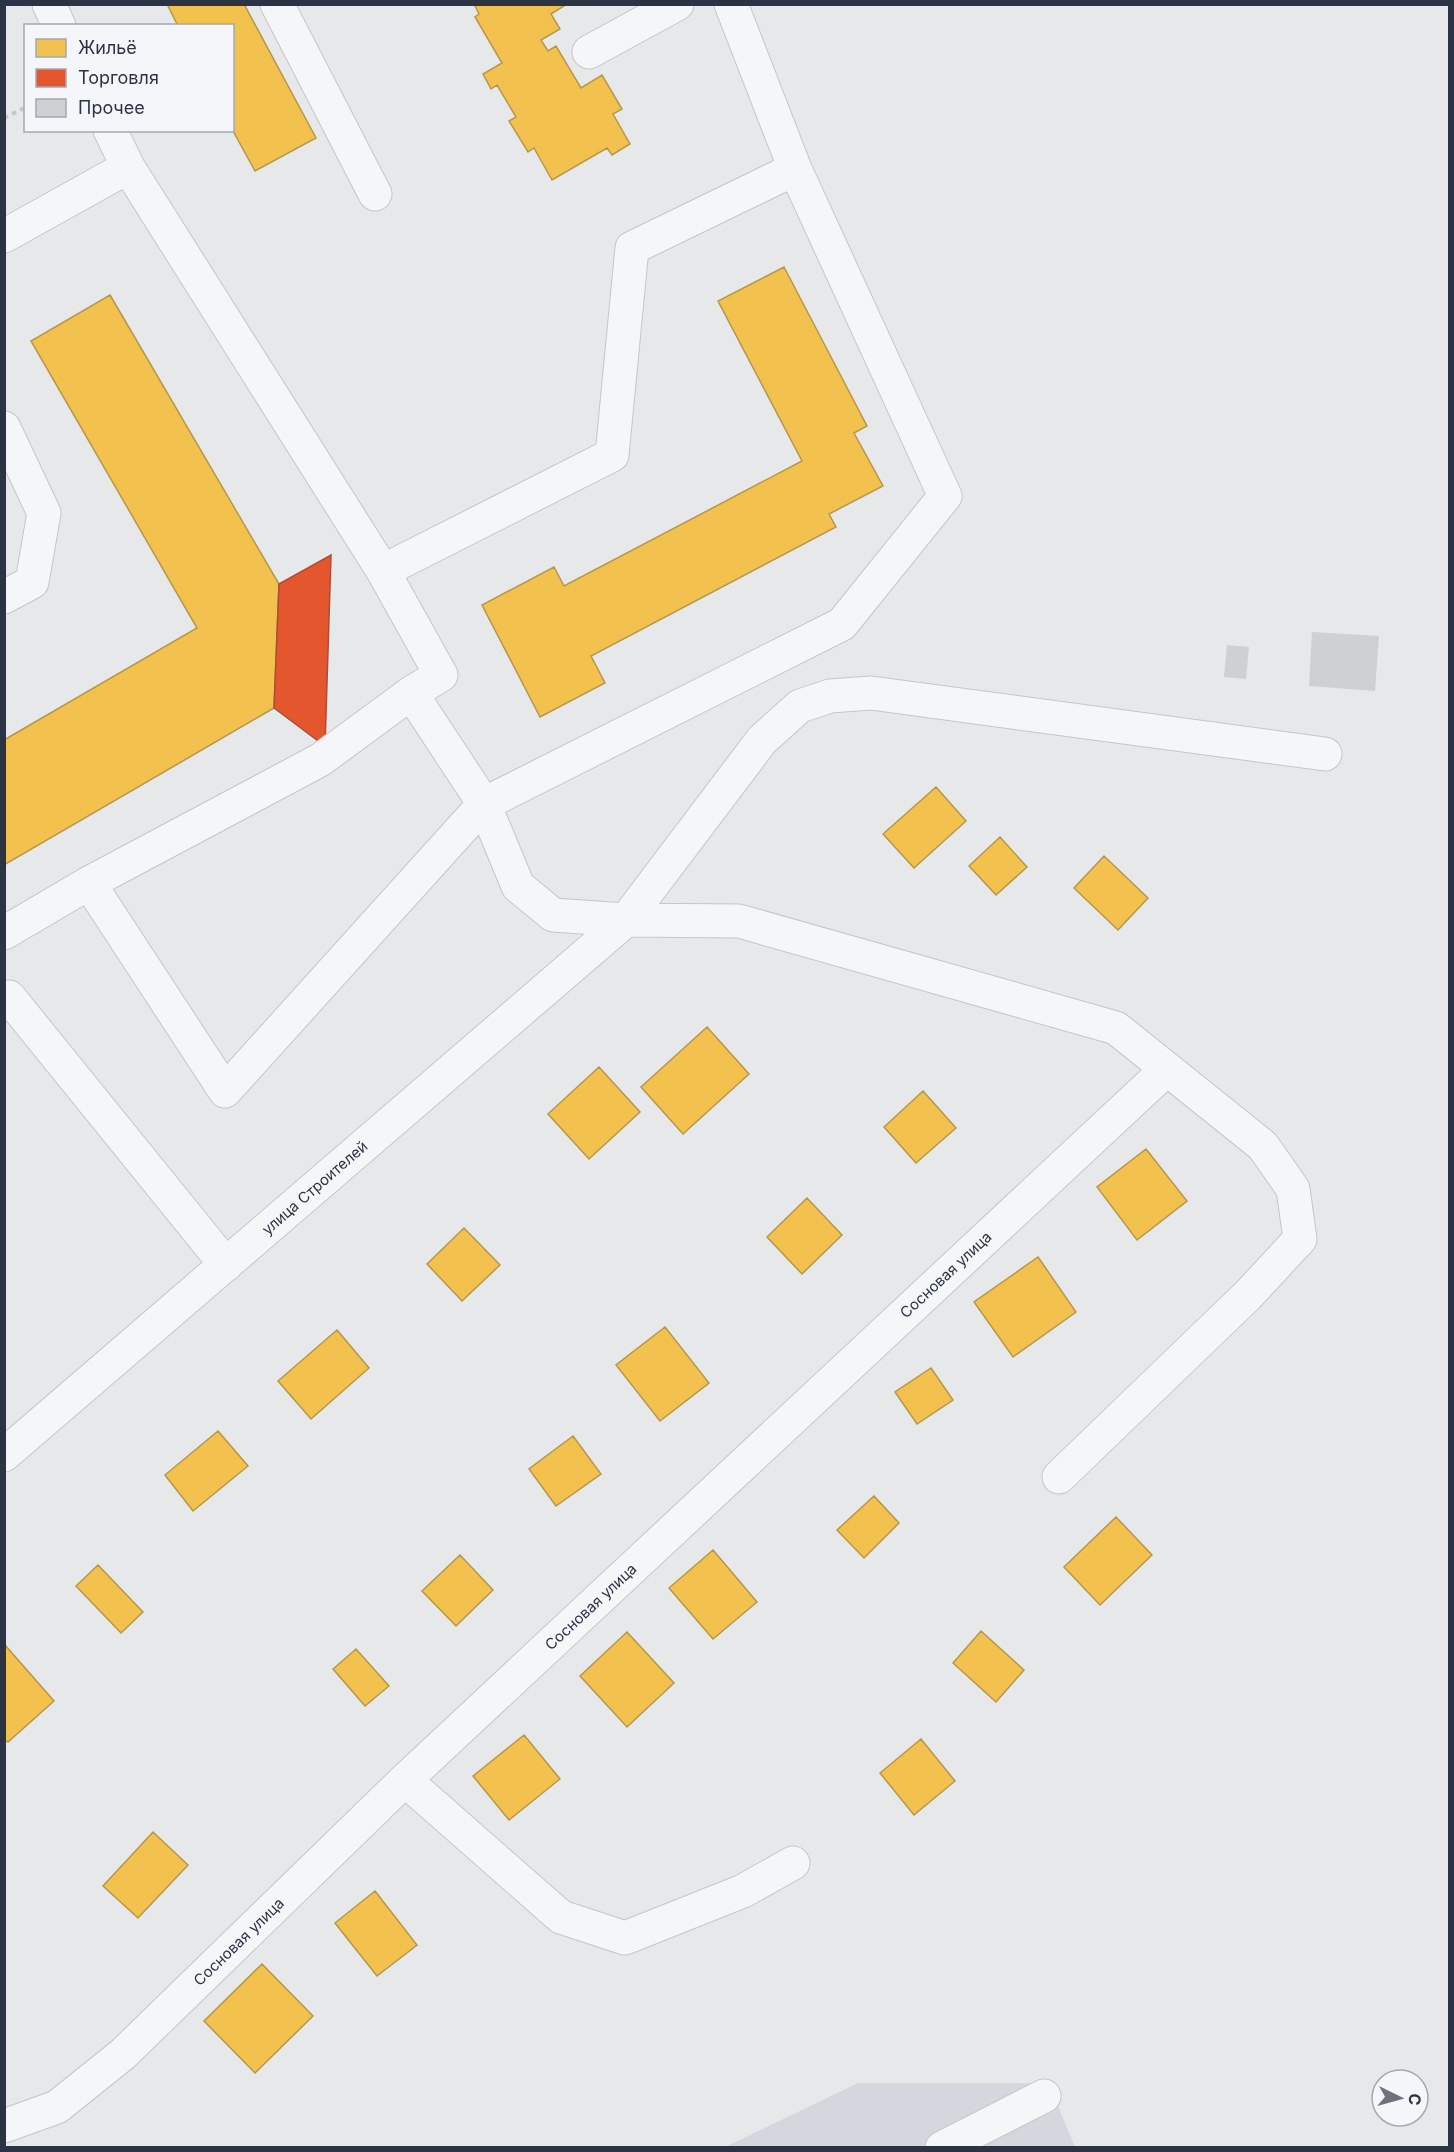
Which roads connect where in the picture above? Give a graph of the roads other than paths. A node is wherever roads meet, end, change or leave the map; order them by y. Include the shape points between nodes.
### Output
1 (49, 4) edge
2 (277, 4) edge
3 (677, 4) edge
4 (731, 4) edge
5 (58, 24) edge
6 (589, 52) dead end
7 (111, 132) edge
8 (129, 167) junction
9 (795, 169) junction
10 (375, 194) dead end
11 (4, 236) edge
12 (4, 428) edge
13 (383, 571) junction
14 (4, 597) edge
15 (411, 693) junction
16 (1324, 754) dead end
17 (484, 804) junction
18 (89, 883) junction
19 (626, 920) junction
20 (4, 933) edge
21 (9, 997) dead end
22 (1167, 1069) junction
23 (226, 1265) junction
24 (4, 1455) edge
25 (1059, 1477) dead end
26 (405, 1780) junction
27 (793, 1863) dead end
28 (1044, 2096) dead end
29 (4, 2126) edge
30 (942, 2148) edge

1 - 5 street
2 - 10 street
3 - 6 street
4 - 9 street
7 - 8 street
8 - 11 street
8 - 13 street
9 - 13 street via 632,248 612,455
9 - 17 street via 945,496 842,624
12 - 14 street via 44,513 32,582
13 - 15 street via 441,675
15 - 17 street
15 - 18 street via 320,759
16 - 19 street, улица Строителей via 871,693 830,696 800,706 762,740
17 - 18 street via 225,1091
17 - 19 street via 518,886 535,901 553,915
18 - 20 street
19 - 22 street via 739,921 1116,1028
19 - 23 street, улица Строителей
21 - 23 street
22 - 25 street via 1263,1146 1293,1189 1300,1239 1248,1295
22 - 26 street, Сосновая улица
23 - 24 street, улица Строителей
26 - 27 street via 561,1917 625,1938 743,1891
26 - 29 street, Сосновая улица via 123,2054 57,2107
28 - 30 street

